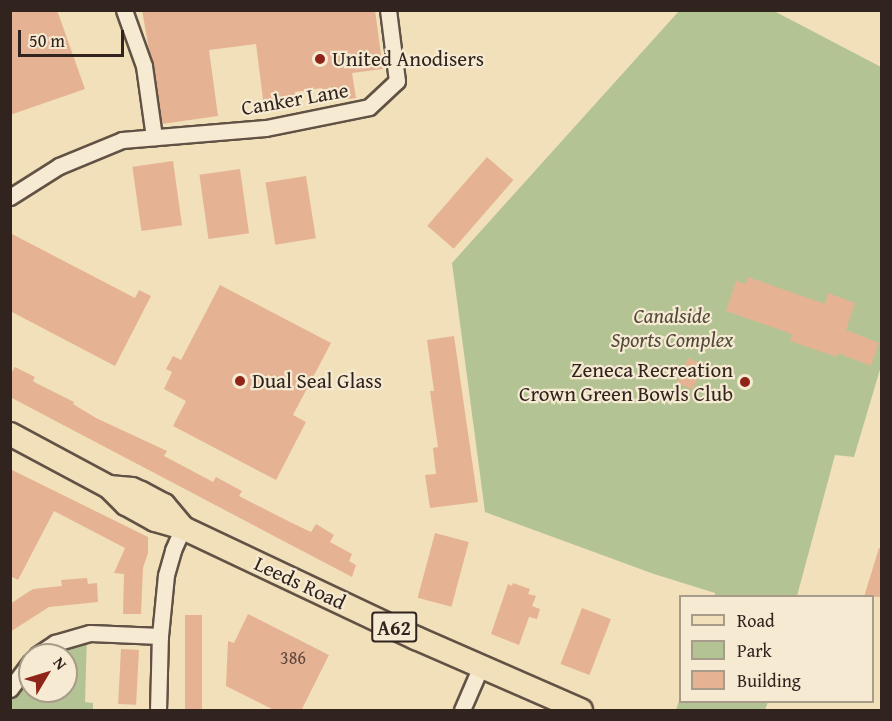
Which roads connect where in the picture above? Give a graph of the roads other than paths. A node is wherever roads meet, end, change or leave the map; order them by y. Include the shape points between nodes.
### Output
1 (124, 10) edge
2 (388, 10) edge
3 (154, 137) junction
4 (10, 197) edge
5 (10, 434) edge
6 (183, 528) junction
7 (160, 636) junction
8 (55, 643) edge
9 (481, 666) junction
10 (158, 711) edge
11 (462, 711) edge
12 (581, 711) edge

1 - 3 street via 144,66
2 - 3 street, Canker Lane via 397,81 369,107 266,128
3 - 4 street, Canker Lane via 106,144 58,166
5 - 6 main road, Leeds Road / A62 via 109,487 141,493 164,505
6 - 7 street via 166,575
6 - 9 main road, Leeds Road / A62
7 - 8 street via 90,633
7 - 10 street
9 - 11 street
9 - 12 main road, Leeds Road / A62

